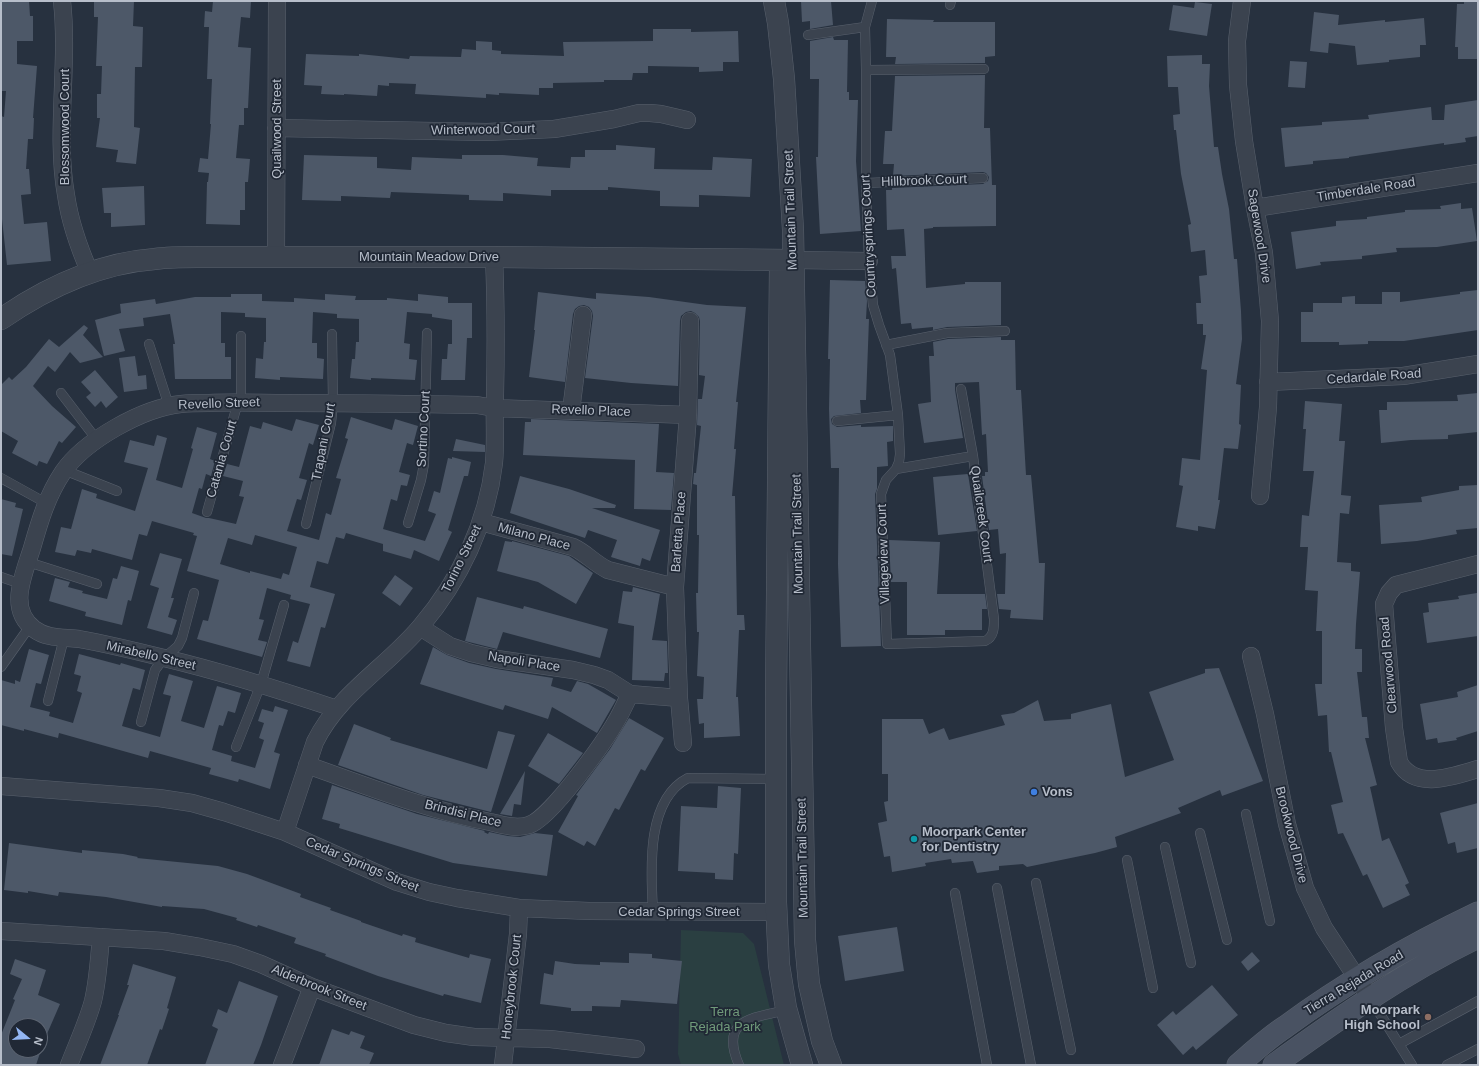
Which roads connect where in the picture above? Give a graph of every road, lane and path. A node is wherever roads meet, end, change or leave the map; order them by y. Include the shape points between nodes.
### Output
1 (62, 1) edge
2 (277, 1) edge
3 (765, 1) edge
4 (774, 1) edge
5 (872, 1) edge
6 (1242, 1) edge
7 (865, 27) junction
8 (808, 35) dead end
9 (984, 69) dead end
10 (866, 70) junction
11 (686, 120) dead end
12 (276, 128) junction
13 (1478, 173) edge
14 (983, 178) dead end
15 (866, 183) junction
16 (1255, 208) junction
17 (276, 257) junction
18 (494, 257) junction
19 (786, 260) junction
20 (869, 261) junction
21 (90, 273) junction
22 (583, 315) dead end
23 (1, 319) edge
24 (690, 321) dead end
25 (1005, 331) dead end
26 (427, 333) dead end
27 (332, 334) dead end
28 (240, 336) dead end
29 (150, 344) dead end
30 (886, 345) junction
31 (1478, 364) edge
32 (1268, 382) junction
33 (961, 389) dead end
34 (61, 393) dead end
35 (238, 402) junction
36 (333, 403) junction
37 (426, 404) junction
38 (169, 406) junction
39 (494, 408) junction
40 (571, 411) junction
41 (688, 415) junction
42 (898, 415) junction
43 (837, 421) dead end
44 (97, 440) junction
45 (973, 456) junction
46 (896, 469) junction
47 (64, 470) junction
48 (1, 478) edge
49 (116, 491) dead end
50 (1260, 496) dead end
51 (46, 503) junction
52 (207, 512) dead end
53 (481, 522) junction
54 (408, 523) dead end
55 (306, 524) dead end
56 (28, 562) junction
57 (1478, 564) edge
58 (1, 577) edge
59 (21, 584) junction
60 (97, 584) dead end
61 (675, 587) junction
62 (194, 593) dead end
63 (284, 605) dead end
64 (30, 626) junction
65 (420, 627) junction
66 (64, 638) junction
67 (887, 644) joint
68 (1251, 656) dead end
69 (164, 658) junction
70 (1, 667) edge
71 (261, 684) junction
72 (630, 694) junction
73 (679, 698) junction
74 (48, 701) dead end
75 (337, 709) junction
76 (141, 722) dead end
77 (682, 743) dead end
78 (236, 747) dead end
79 (307, 765) junction
80 (1478, 769) edge
81 (776, 779) junction
82 (1, 786) edge
83 (1246, 814) dead end
84 (286, 832) junction
85 (1200, 833) dead end
86 (1165, 847) dead end
87 (1127, 860) dead end
88 (1036, 882) dead end
89 (997, 888) dead end
90 (955, 893) dead end
91 (519, 908) junction
92 (653, 912) junction
93 (776, 912) junction
94 (1478, 913) edge
95 (1270, 921) dead end
96 (1, 930) edge
97 (101, 937) junction
98 (1478, 937) edge
99 (1227, 940) dead end
100 (1191, 963) dead end
101 (1358, 978) junction
102 (312, 987) junction
103 (1153, 988) dead end
104 (1370, 998) junction
105 (1478, 1001) edge
106 (787, 1010) junction
107 (506, 1038) junction
108 (1399, 1044) junction
109 (1478, 1048) edge
110 (636, 1049) dead end
111 (1071, 1050) dead end
112 (68, 1065) edge
113 (282, 1065) edge
114 (503, 1065) edge
115 (739, 1065) edge
116 (802, 1065) edge
117 (831, 1065) edge
118 (988, 1065) edge
119 (1031, 1065) edge
120 (1238, 1065) edge
121 (1274, 1065) edge
122 (1412, 1065) edge
123 (1446, 1065) edge

1 - 21 street, Blossomwood Court via 62,162 65,194 72,226
2 - 12 street, Quailwood Street
3 - 19 street, Mountain Trail Street via 779,117 780,212
4 - 19 street, Mountain Trail Street via 784,79 793,230
5 - 7 lane, Countrysprings Court
6 - 16 street, Sagewood Drive via 1237,41 1238,85
7 - 8 lane
7 - 10 lane, Countrysprings Court
9 - 10 lane
10 - 15 lane, Countrysprings Court
11 - 12 street, Winterwood Court via 639,113 554,129 494,132
12 - 17 street, Quailwood Street
13 - 16 street, Timberdale Road
14 - 15 lane, Hillbrook Court
15 - 20 lane, Countrysprings Court
16 - 32 street, Sagewood Drive via 1264,253 1268,295
17 - 18 street, Mountain Meadow Drive
17 - 21 street, Mountain Meadow Drive via 153,259
18 - 19 street, Mountain Meadow Drive
18 - 39 street, Torino Street
19 - 20 street, Mountain Meadow Drive
19 - 81 street, Mountain Trail Street
19 - 117 street, Mountain Trail Street via 805,933 809,984 822,1041
20 - 30 lane, Countrysprings Court via 873,305
21 - 23 street, Mountain Meadow Drive via 48,290
22 - 40 street
24 - 41 street, Barletta Place
25 - 30 lane via 947,333
26 - 37 lane, Sortino Court
27 - 36 lane, Trapani Court
28 - 35 lane, Catania Court via 242,387
29 - 38 lane
30 - 42 lane, Countrysprings Court via 890,355
31 - 32 street, Cedardale Road via 1403,376
32 - 50 street, Sagewood Drive
33 - 45 lane, Quailcreek Court
34 - 44 lane
35 - 36 street, Revello Street
35 - 38 street, Revello Street
35 - 52 lane, Catania Court
36 - 37 street, Revello Street
36 - 55 lane, Trapani Court via 331,423
37 - 39 street, Revello Street
37 - 54 lane, Sortino Court via 424,464
38 - 44 street, Revello Street via 132,419
39 - 40 street, Revello Place
39 - 53 street, Torino Street via 494,461 490,494
40 - 41 street, Revello Place
41 - 61 street, Barletta Place
42 - 43 lane
42 - 46 lane, Countrysprings Court via 900,454
44 - 47 street, Revello Street
45 - 46 lane
45 - 67 lane, Quailcreek Court via 994,619 991,639 986,642
46 - 67 lane, Villageview Court via 886,480 881,494
47 - 49 lane
47 - 51 street, Revello Street
48 - 51 lane
51 - 56 street, Revello Street
53 - 61 street, Milano Place via 573,547 608,570
53 - 65 street, Torino Street via 456,578
56 - 59 street
56 - 60 lane
57 - 80 street, Clearwood Road via 1396,585 1384,604 1399,762 1405,770 1433,780
58 - 59 lane
59 - 64 street via 19,598 22,612
61 - 73 street, Barletta Place
62 - 69 lane via 182,638 178,646
63 - 71 lane
64 - 66 street, Mirabello Street via 37,632
64 - 70 lane
65 - 72 street, Napoli Place via 450,646 471,653 594,675 608,680
65 - 75 street, Torino Street via 351,692
66 - 69 street, Mirabello Street
66 - 74 lane
68 - 101 street, Brookwood Drive via 1287,824 1305,888 1324,928
69 - 71 street, Mirabello Street
69 - 76 lane via 152,677
71 - 75 street, Mirabello Street
71 - 78 lane
72 - 73 street
72 - 79 street, Brindisi Place via 617,719 563,795 541,818 529,825 507,826 471,819
73 - 77 street, Barletta Place
75 - 79 street, Torino Street via 319,732
79 - 84 street, Torino Street
81 - 92 lane via 688,778 680,782 667,797 655,830 651,864
81 - 93 street, Mountain Trail Street
82 - 84 street, Cedar Springs Street via 185,802
83 - 95 lane
84 - 91 street, Cedar Springs Street via 391,879 429,892
85 - 99 lane
86 - 100 lane
87 - 103 lane
88 - 111 lane
89 - 119 lane
90 - 118 lane
91 - 92 street, Cedar Springs Street
91 - 107 street, Honeybrook Court
92 - 93 street, Cedar Springs Street
93 - 106 street, Mountain Trail Street via 779,966
94 - 101 main road, Tierra Rejada Road
96 - 97 street, Alderbrook Street
97 - 102 street, Alderbrook Street via 164,941 233,954
97 - 112 street via 93,1002
98 - 104 main road, Tierra Rejada Road via 1450,950
101 - 104 street, Brookwood Drive
101 - 120 main road, Tierra Rejada Road via 1313,1006
102 - 107 street, Alderbrook Street via 414,1025 474,1037
102 - 113 street
104 - 108 lane
104 - 121 main road, Tierra Rejada Road
105 - 108 lane
106 - 115 lane via 750,1019 739,1025 732,1040
106 - 116 street, Mountain Trail Street
107 - 110 street, Alderbrook Street via 550,1039
107 - 114 street, Honeybrook Court
108 - 122 lane
109 - 123 lane

